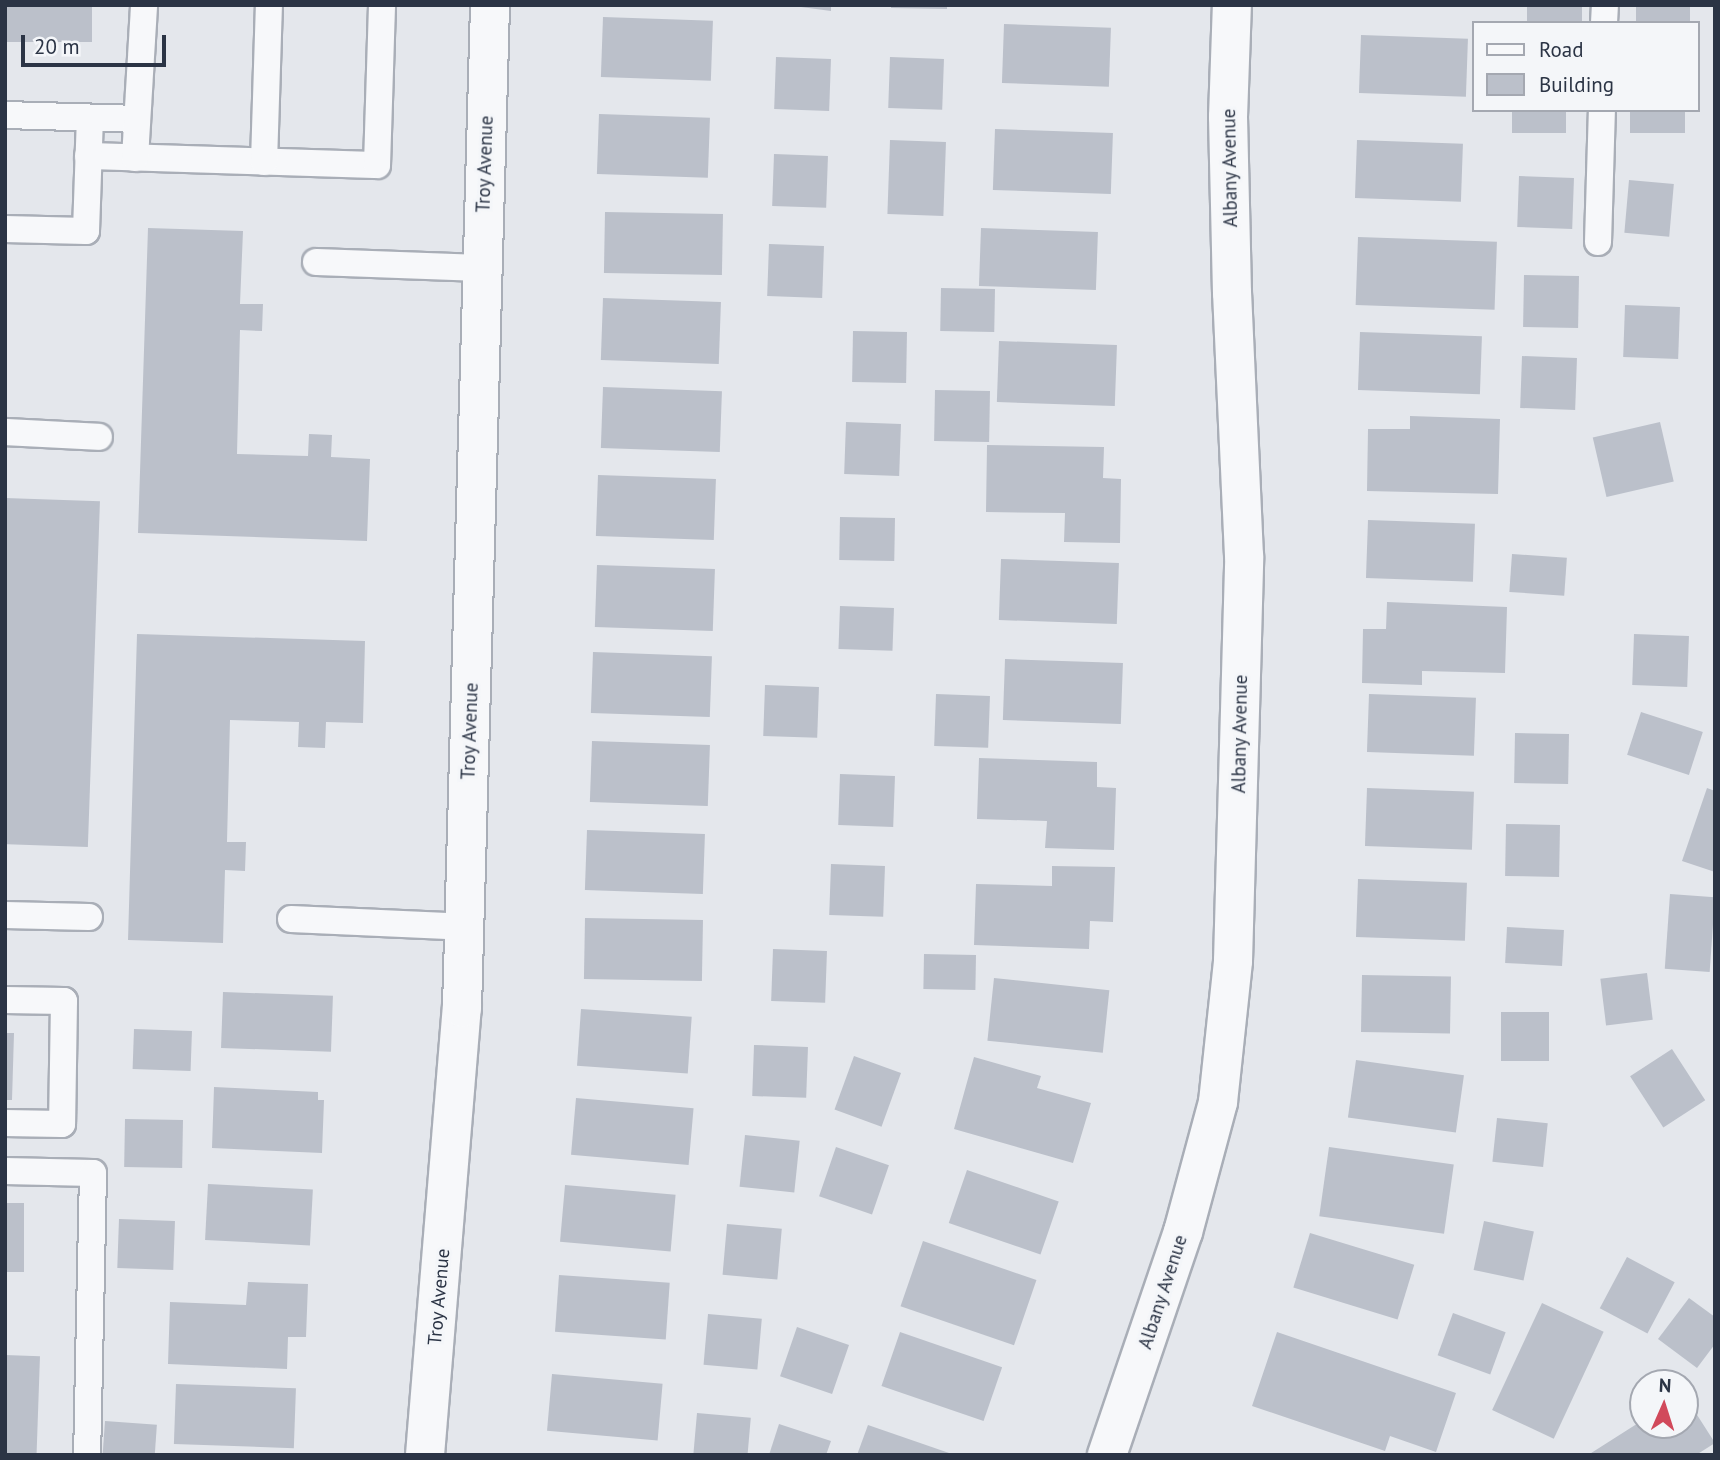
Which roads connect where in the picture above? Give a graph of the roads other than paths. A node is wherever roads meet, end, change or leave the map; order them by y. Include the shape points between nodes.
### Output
1 (144, 5) edge
2 (269, 5) edge
3 (382, 5) edge
4 (490, 5) edge
5 (1232, 5) edge
6 (1602, 112) edge
7 (5, 115) edge
8 (90, 118) junction
9 (137, 119) junction
10 (88, 156) junction
11 (135, 158) junction
12 (264, 162) junction
13 (5, 229) edge
14 (1598, 242) dead end
15 (316, 262) dead end
16 (482, 268) junction
17 (5, 432) edge
18 (99, 437) dead end
19 (5, 915) edge
20 (89, 917) dead end
21 (291, 919) dead end
22 (464, 927) junction
23 (5, 1000) edge
24 (5, 1123) edge
25 (5, 1171) edge
26 (1117, 1452) edge
27 (88, 1455) edge
28 (425, 1455) edge

1 - 9 lane
2 - 12 lane
3 - 12 lane via 377,165
4 - 16 street, Troy Avenue
5 - 26 street, Albany Avenue via 1228,117 1244,556 1233,961 1218,1102
6 - 14 lane
7 - 8 lane
8 - 9 lane
8 - 10 lane
9 - 11 lane
10 - 11 lane
10 - 13 lane via 86,231
11 - 12 lane
15 - 16 lane
16 - 22 street, Troy Avenue
17 - 18 lane
19 - 20 lane
21 - 22 lane
22 - 28 street, Troy Avenue via 462,1008
23 - 24 lane via 64,1001 62,1124
25 - 27 lane via 93,1173

